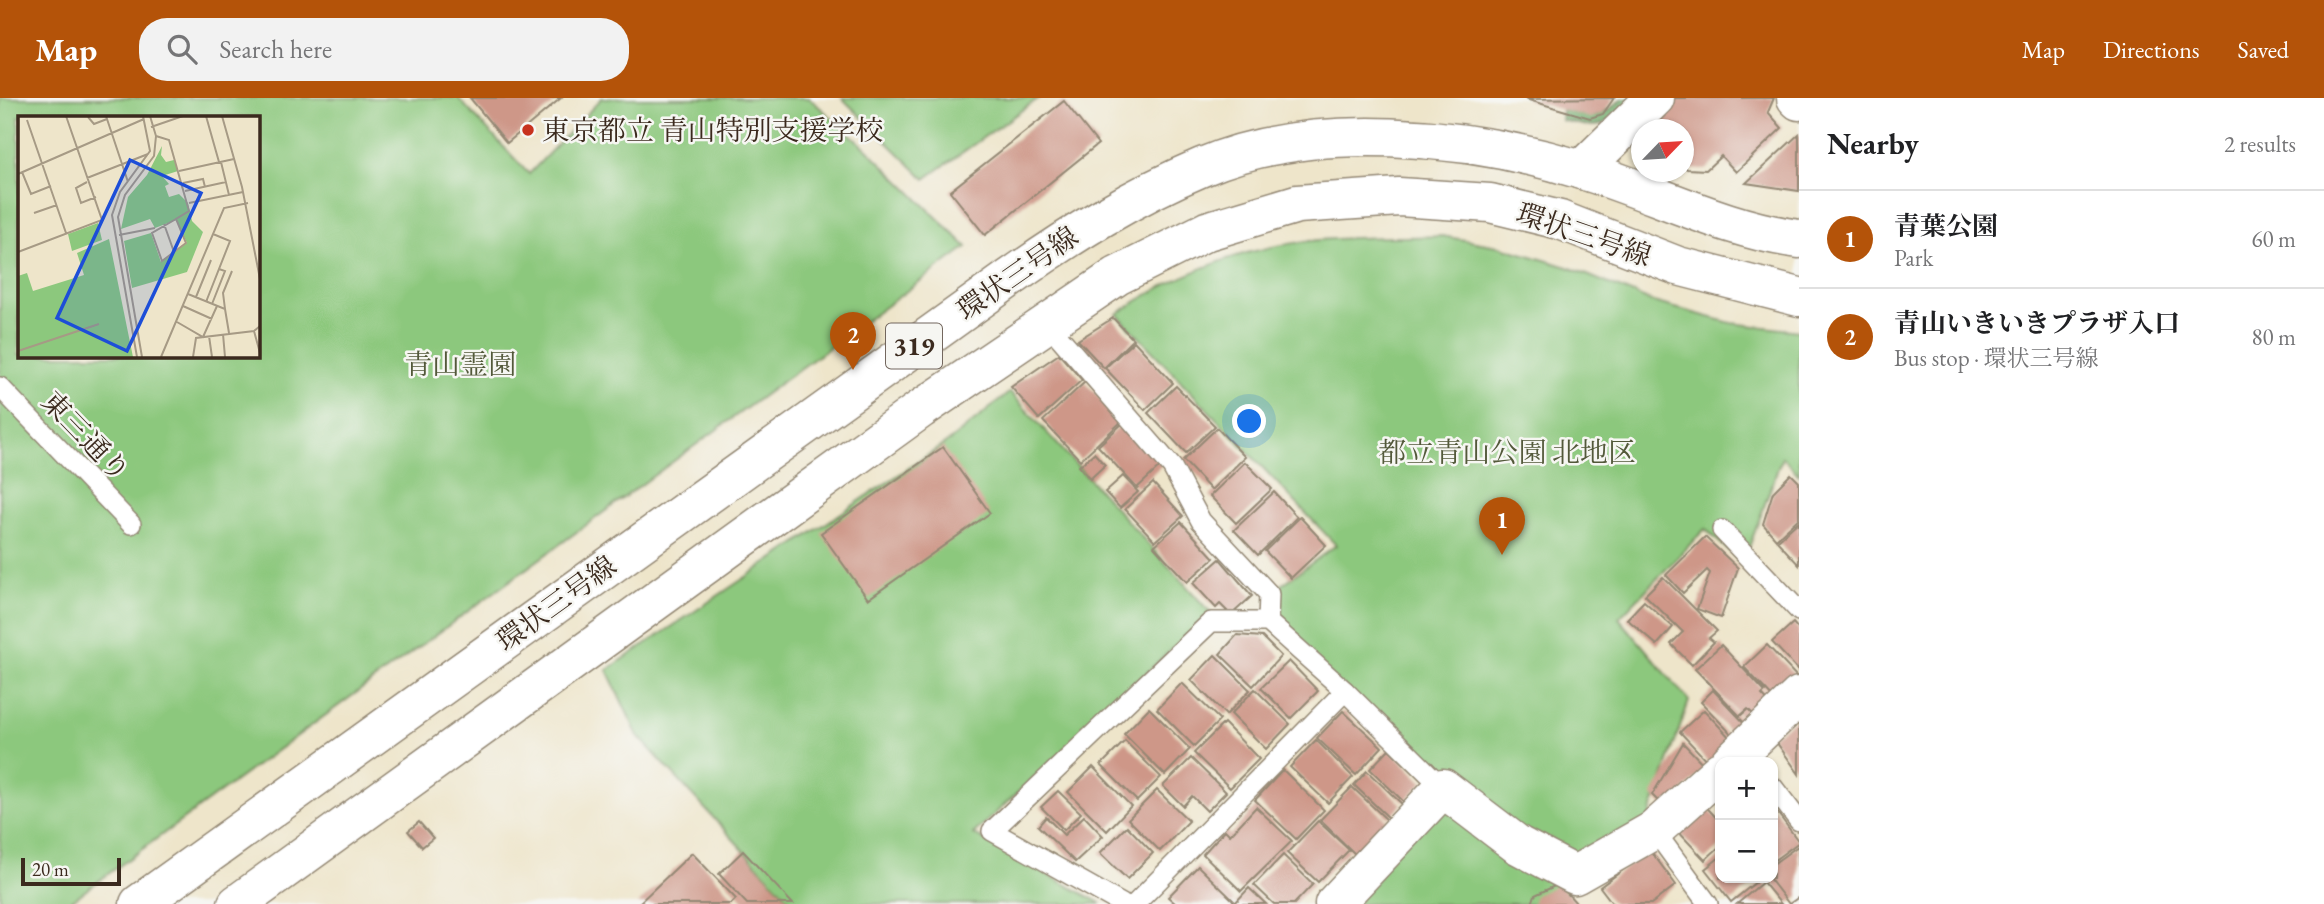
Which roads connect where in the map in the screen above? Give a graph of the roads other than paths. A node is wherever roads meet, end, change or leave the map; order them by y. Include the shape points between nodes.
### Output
1 (1656, 98) edge
2 (1581, 170) junction
3 (1799, 239) edge
4 (1799, 297) edge
5 (1048, 324) junction
6 (0, 387) edge
7 (131, 524) dead end
8 (1722, 530) dead end
9 (1799, 611) edge
10 (1268, 622) junction
11 (1345, 691) junction
12 (1799, 696) edge
13 (1741, 757) edge
14 (1715, 779) edge
15 (1443, 788) junction
16 (1778, 794) edge
17 (1799, 821) edge
18 (1654, 830) junction
19 (139, 904) edge
20 (237, 904) edge
21 (1122, 904) edge
22 (1135, 904) edge
23 (1335, 904) edge
24 (1708, 904) edge

1 - 2 main road
2 - 3 main road, 環状三号線 / 319 via 1718,220
2 - 19 main road, 環状三号線 / 319 via 1451,141 1335,139 1272,145 1203,166 1090,222
4 - 5 main road, 環状三号線 / 319 via 1678,266 1560,220 1490,203 1399,197 1297,204 1207,231 1117,276
5 - 10 lane via 1172,467 1201,522 1269,594
5 - 20 main road, 環状三号線 / 319 via 921,410
6 - 7 lane, 東三通り
8 - 9 lane
10 - 11 lane
10 - 21 lane via 1212,622 992,831
11 - 15 lane
11 - 22 lane
12 - 13 main road
14 - 18 main road
15 - 18 main road via 1518,845 1575,875
15 - 23 main road
16 - 17 lane
18 - 24 lane

